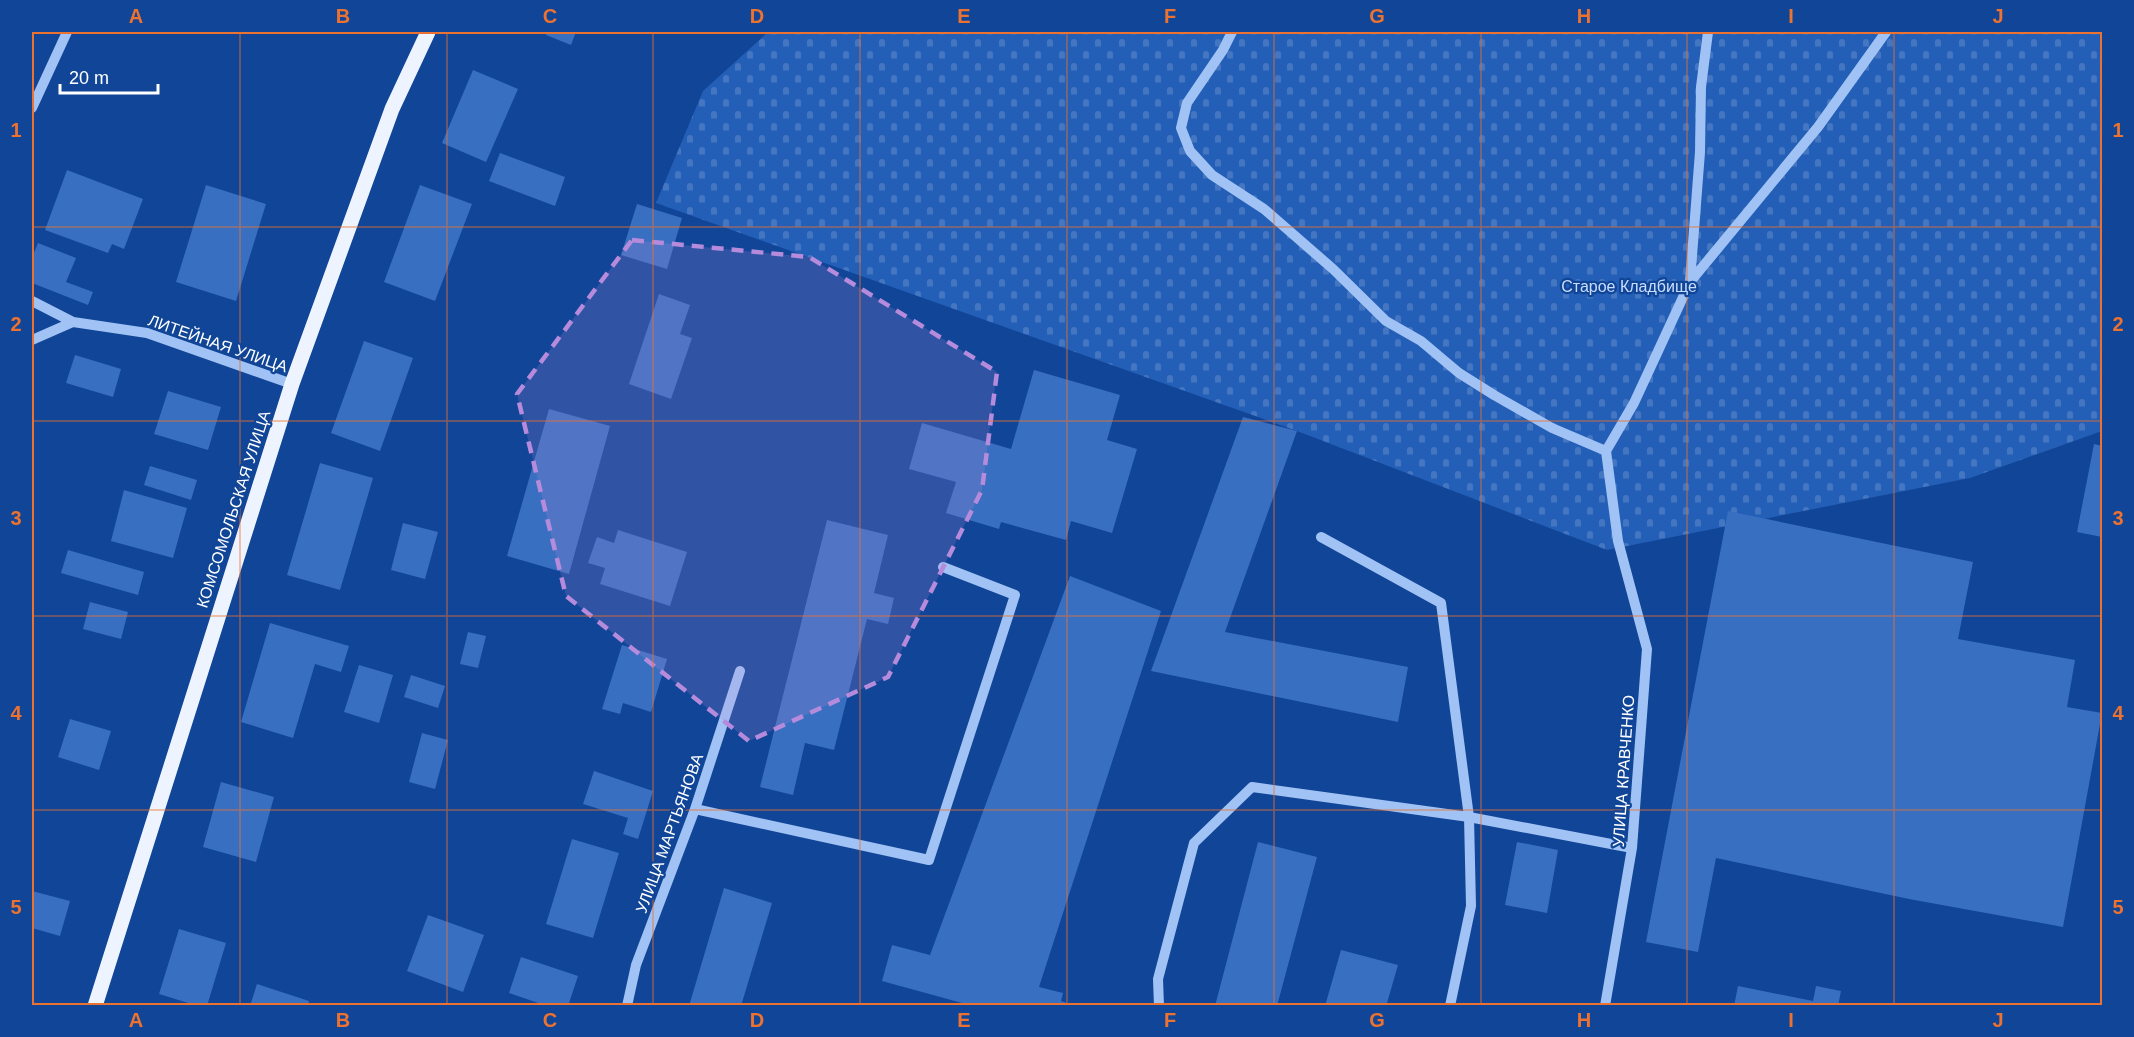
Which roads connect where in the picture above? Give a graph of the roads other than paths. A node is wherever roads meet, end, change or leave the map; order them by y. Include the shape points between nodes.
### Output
1 (68, 32) edge
2 (428, 32) edge
3 (1232, 32) edge
4 (1708, 32) edge
5 (1886, 32) edge
6 (32, 108) edge
7 (1690, 282) junction
8 (32, 301) edge
9 (73, 322) junction
10 (32, 340) edge
11 (292, 384) junction
12 (1606, 451) junction
13 (1321, 537) dead end
14 (943, 567) dead end
15 (740, 671) dead end
16 (695, 809) junction
17 (1469, 818) junction
18 (1632, 848) junction
19 (95, 1005) edge
20 (627, 1005) edge
21 (1159, 1005) edge
22 (1450, 1005) edge
23 (1605, 1005) edge

1 - 6 street
2 - 11 main road, КОМСОМОЛЬСКАЯ УЛИЦА via 392,109
3 - 12 street via 1187,103 1181,128 1190,151 1212,175 1264,209 1386,321 1421,342 1458,373 1552,428
4 - 7 street via 1701,87
5 - 7 street via 1818,127
7 - 12 street via 1634,403
8 - 9 street
9 - 10 street
9 - 11 street, ЛИТЕЙНАЯ УЛИЦА via 147,333
11 - 19 main road, КОМСОМОЛЬСКАЯ УЛИЦА
12 - 18 street, УЛИЦА КРАВЧЕНКО via 1617,541 1647,649
13 - 17 street via 1441,603
14 - 16 street via 1015,595 929,860
15 - 16 street, УЛИЦА МАРТЬЯНОВА
16 - 20 street, УЛИЦА МАРТЬЯНОВА via 636,965
17 - 18 street
17 - 21 street via 1252,787 1194,843 1158,980
17 - 22 street via 1471,906
18 - 23 street, УЛИЦА КРАВЧЕНКО

